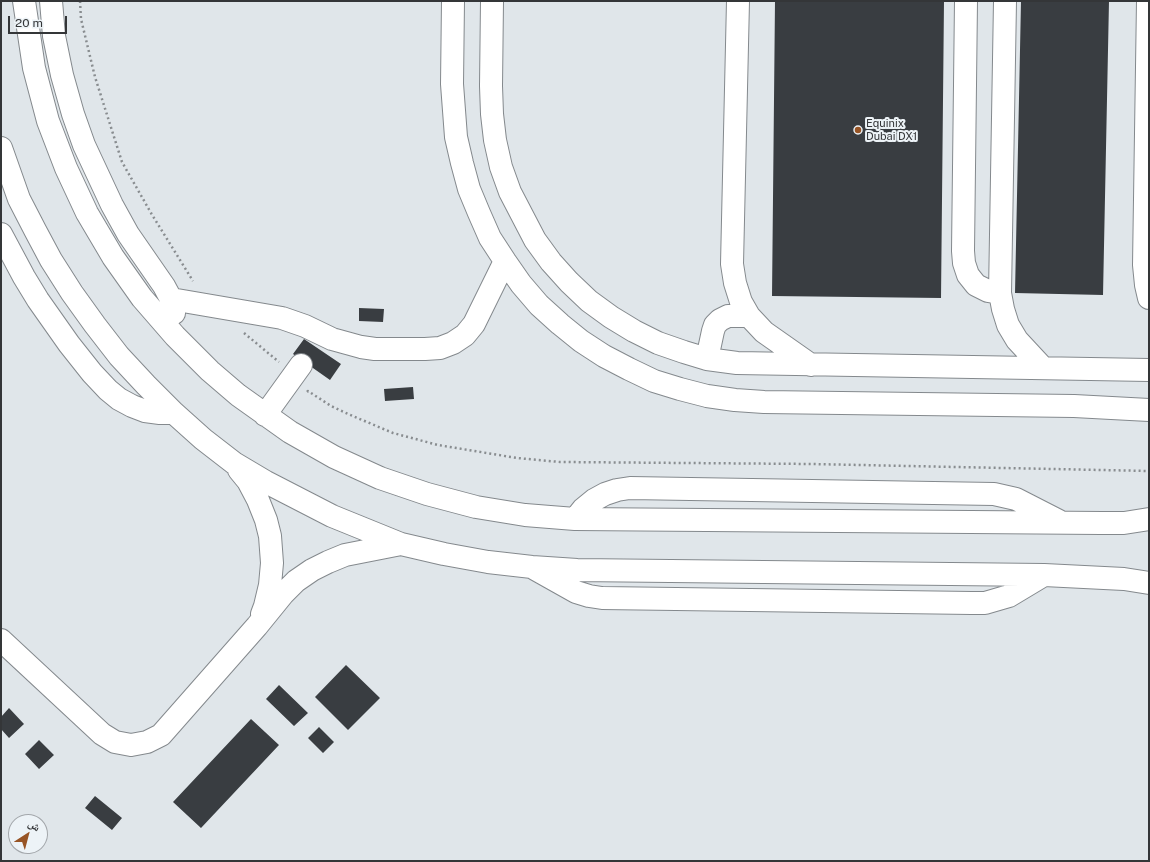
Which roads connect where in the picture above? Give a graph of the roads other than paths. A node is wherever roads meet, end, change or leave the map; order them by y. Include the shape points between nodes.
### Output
1 (24, 1) edge
2 (51, 1) edge
3 (453, 1) edge
4 (492, 1) edge
5 (738, 1) edge
6 (966, 1) edge
7 (1005, 1) edge
8 (1148, 1) edge
9 (1, 148) edge
10 (35, 230) junction
11 (1, 234) edge
12 (505, 261) junction
13 (24, 277) junction
14 (1000, 293) junction
15 (1149, 298) edge
16 (171, 299) junction
17 (749, 316) junction
18 (174, 336) junction
19 (706, 358) junction
20 (301, 365) dead end
21 (811, 365) junction
22 (1043, 368) junction
23 (1149, 370) edge
24 (1149, 399) edge
25 (1074, 406) junction
26 (1149, 410) edge
27 (174, 413) junction
28 (265, 415) junction
29 (234, 463) junction
30 (575, 519) junction
31 (1149, 519) edge
32 (1064, 523) junction
33 (401, 544) junction
34 (532, 567) junction
35 (1044, 575) junction
36 (1149, 583) edge
37 (257, 626) junction
38 (1, 640) edge

1 - 18 street via 34,68 48,121 66,168 87,214 113,257 142,298
2 - 16 street via 54,36 62,75 72,114 84,145 118,217
3 - 12 street via 452,84 456,137 476,207 490,238
4 - 19 street via 491,86 495,140 510,192 535,240 569,282 611,317 658,343
5 - 17 street via 732,264 741,302
6 - 14 street via 962,251 968,275 976,285
7 - 14 street
8 - 15 street via 1144,265
9 - 10 street
10 - 13 street
10 - 27 street via 51,260 95,325 135,374
11 - 13 street
12 - 16 street via 474,324 465,335 440,348 360,347 332,339 282,318
12 - 25 street via 539,304 581,341 604,356 654,381 707,396 764,402
13 - 27 street via 53,322 108,390 120,400 145,411
14 - 22 street via 1008,325 1017,340
16 - 18 street via 175,316
17 - 19 street via 728,316 720,320 715,325
17 - 21 street via 764,332
18 - 28 street via 210,371
19 - 21 street via 737,363
20 - 28 street
21 - 22 street
22 - 23 street
24 - 25 street
25 - 26 street
27 - 29 street
28 - 30 street via 334,457 380,478 427,494 525,516
29 - 33 street via 298,500
29 - 37 street via 248,480 258,500 270,536 270,585
30 - 32 street
30 - 32 street via 599,497 630,488 994,494 1016,499
31 - 32 street via 1124,523
33 - 34 street via 474,560
33 - 37 street via 346,555 312,570 283,594
34 - 35 street via 577,570
34 - 35 street via 576,592 610,599 985,603 1009,596
35 - 36 street via 1124,579
37 - 38 street via 161,735 147,742 131,745 115,742 102,734

